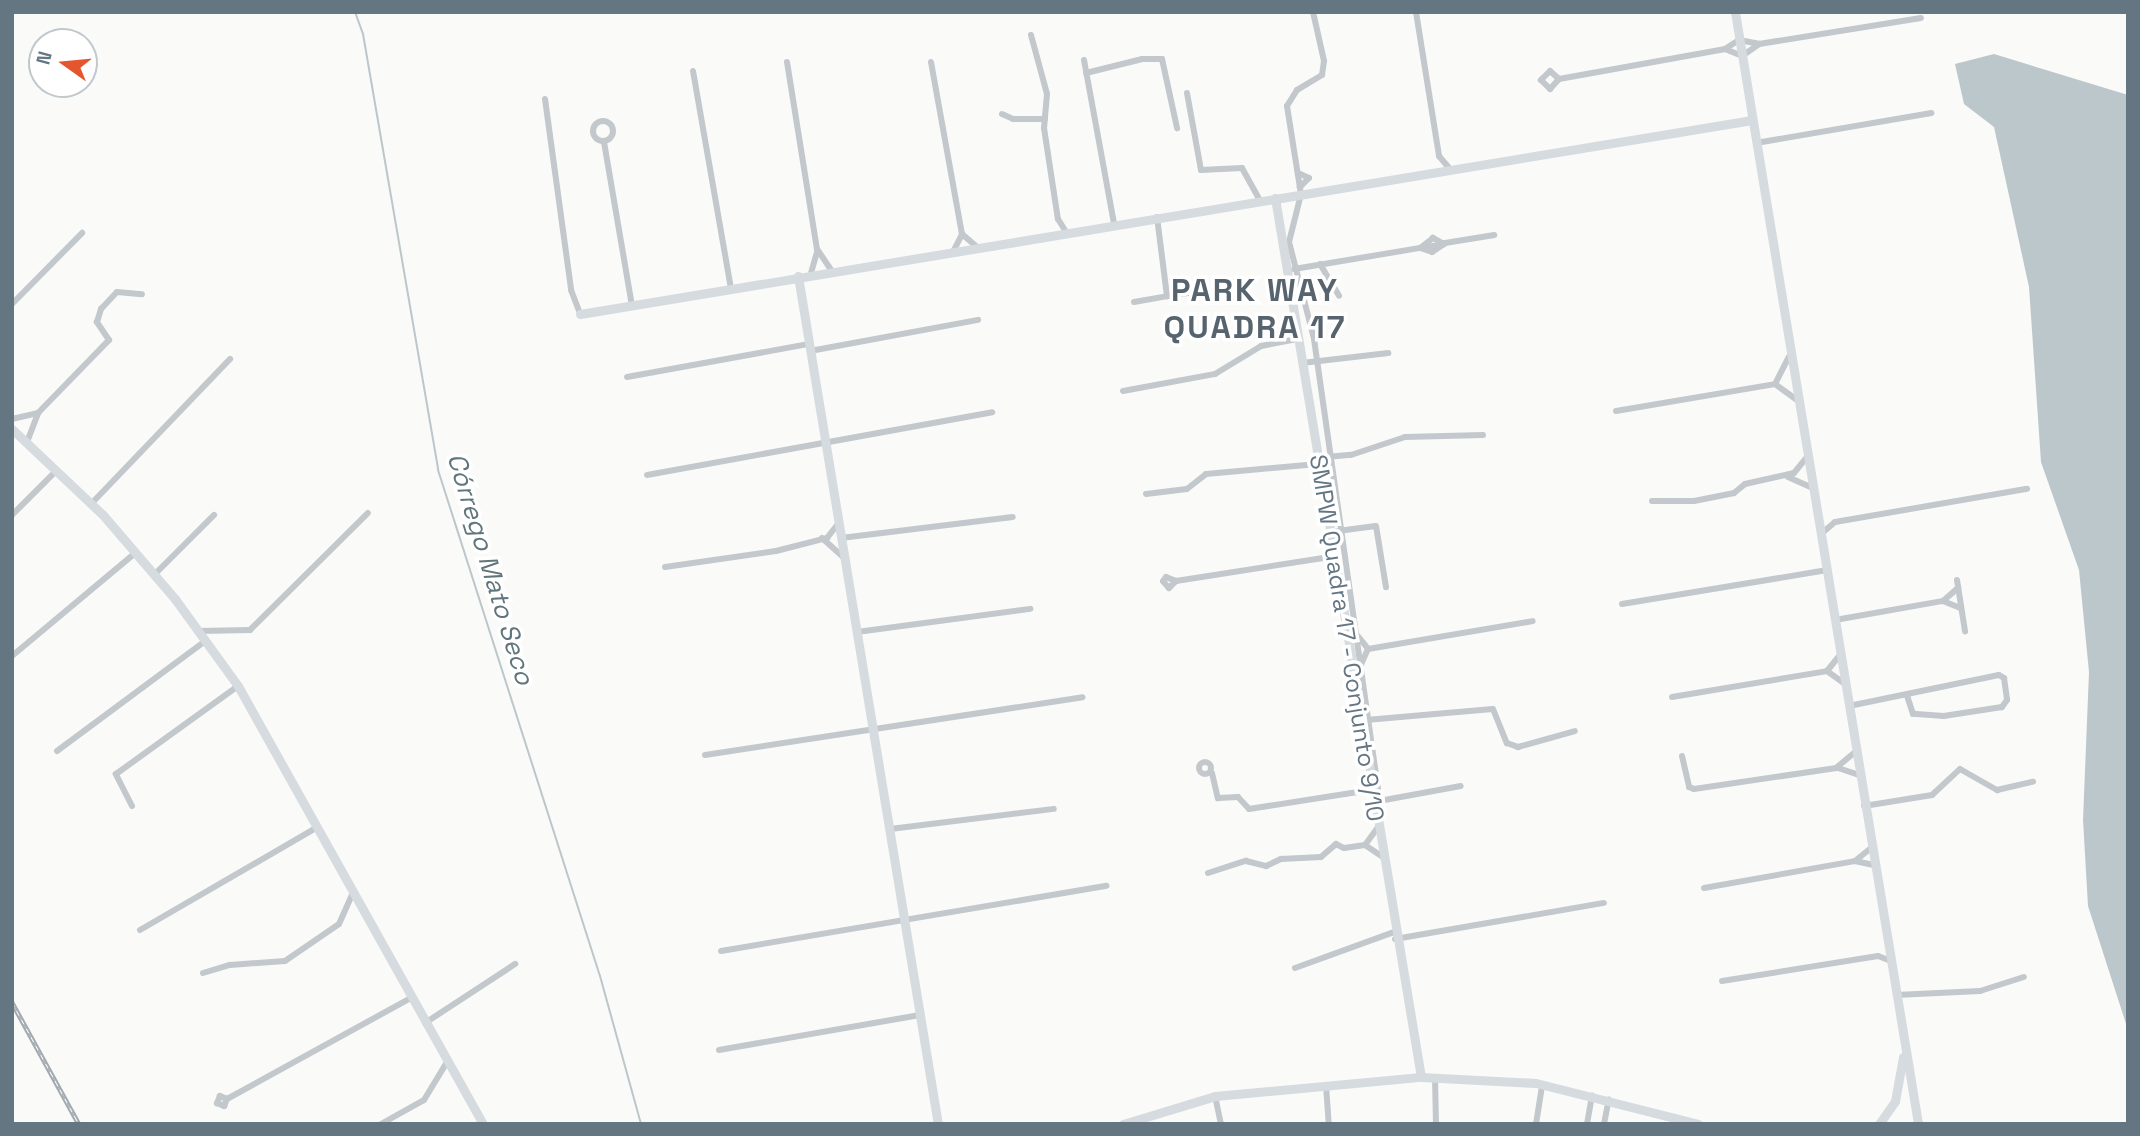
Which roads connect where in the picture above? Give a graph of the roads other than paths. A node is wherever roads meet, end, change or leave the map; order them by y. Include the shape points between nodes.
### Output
1 (1313, 12) edge
2 (1416, 12) edge
3 (1735, 12) edge
4 (1921, 18) dead end
5 (1031, 35) dead end
6 (1739, 40) junction
7 (1759, 44) junction
8 (1725, 49) junction
9 (1742, 56) junction
10 (1084, 60) dead end
11 (787, 62) dead end
12 (931, 62) dead end
13 (693, 71) dead end
14 (1086, 73) junction
15 (1559, 79) dead end
16 (1187, 93) dead end
17 (545, 99) dead end
18 (1931, 113) dead end
19 (1002, 114) dead end
20 (1045, 118) junction
21 (1752, 120) junction
22 (1177, 128) dead end
23 (604, 142) dead end
24 (1756, 143) junction
25 (1439, 156) junction
26 (1450, 169) junction
27 (1433, 172) junction
28 (1301, 190) junction
29 (1275, 198) junction
30 (1260, 201) junction
31 (1157, 217) junction
32 (1058, 219) junction
33 (1114, 224) junction
34 (1066, 232) junction
35 (82, 233) dead end
36 (962, 234) junction
37 (1054, 234) junction
38 (1494, 235) dead end
39 (1444, 244) junction
40 (976, 247) junction
41 (1420, 248) junction
42 (817, 249) junction
43 (954, 250) junction
44 (1320, 264) junction
45 (1291, 269) junction
46 (831, 270) junction
47 (811, 273) junction
48 (799, 276) junction
49 (731, 288) junction
50 (1204, 291) dead end
51 (142, 295) dead end
52 (1167, 296) junction
53 (1339, 296) dead end
54 (1134, 302) dead end
55 (12, 303) edge
56 (632, 305) junction
57 (580, 314) joint
58 (978, 320) dead end
59 (1298, 338) junction
60 (809, 347) junction
61 (1388, 354) dead end
62 (1790, 355) junction
63 (230, 359) dead end
64 (1317, 361) junction
65 (1302, 363) junction
66 (627, 377) dead end
67 (1775, 384) junction
68 (1123, 391) dead end
69 (1798, 401) junction
70 (1616, 411) dead end
71 (992, 412) dead end
72 (38, 413) junction
73 (12, 419) edge
74 (12, 429) edge
75 (1483, 435) dead end
76 (27, 443) junction
77 (825, 443) junction
78 (1808, 456) junction
79 (1328, 457) junction
80 (1318, 461) junction
81 (56, 471) junction
82 (647, 475) dead end
83 (1786, 477) junction
84 (1814, 488) junction
85 (2027, 489) dead end
86 (1146, 494) dead end
87 (1653, 502) dead end
88 (91, 504) junction
89 (368, 513) dead end
90 (12, 515) edge
91 (214, 515) dead end
92 (1818, 516) junction
93 (1013, 517) dead end
94 (1835, 522) junction
95 (838, 524) junction
96 (1342, 530) junction
97 (1330, 532) junction
98 (1821, 534) junction
99 (822, 538) junction
100 (841, 538) junction
101 (1333, 546) junction
102 (135, 553) junction
103 (844, 558) junction
104 (1323, 558) junction
105 (1336, 566) junction
106 (665, 567) dead end
107 (1827, 570) junction
108 (154, 575) junction
109 (1176, 581) dead end
110 (1386, 587) dead end
111 (1943, 601) junction
112 (1622, 604) dead end
113 (1030, 608) dead end
114 (1960, 608) junction
115 (1835, 620) junction
116 (1532, 621) dead end
117 (1349, 627) junction
118 (198, 631) junction
119 (1965, 631) dead end
120 (857, 632) junction
121 (205, 641) junction
122 (1368, 649) junction
123 (1840, 655) junction
124 (12, 656) edge
125 (1359, 669) junction
126 (1827, 671) junction
127 (1354, 681) junction
128 (1845, 684) junction
129 (238, 686) junction
130 (1907, 695) junction
131 (1083, 697) dead end
132 (1672, 697) dead end
133 (1849, 706) junction
134 (1364, 720) junction
135 (874, 727) junction
136 (853, 731) junction
137 (1575, 731) dead end
138 (876, 743) junction
139 (57, 751) dead end
140 (1856, 752) junction
141 (705, 755) dead end
142 (1682, 756) dead end
143 (1836, 768) junction
144 (1212, 773) dead end
145 (1858, 775) junction
146 (1370, 779) junction
147 (2033, 782) dead end
148 (1461, 786) dead end
149 (1360, 790) junction
150 (1371, 790) junction
151 (1377, 802) junction
152 (132, 806) dead end
153 (1864, 806) junction
154 (1054, 809) dead end
155 (318, 827) junction
156 (1378, 827) junction
157 (890, 829) junction
158 (1365, 845) junction
159 (1871, 848) junction
160 (1382, 857) junction
161 (1856, 861) junction
162 (1874, 865) junction
163 (1208, 873) dead end
164 (1107, 886) dead end
165 (1704, 888) dead end
166 (353, 892) junction
167 (1604, 903) dead end
168 (905, 920) junction
169 (140, 930) dead end
170 (1383, 939) junction
171 (1396, 939) junction
172 (1888, 945) junction
173 (721, 951) dead end
174 (1878, 956) junction
175 (1891, 961) junction
176 (515, 964) dead end
177 (1295, 968) dead end
178 (203, 973) dead end
179 (2024, 977) dead end
180 (1722, 981) dead end
181 (1896, 995) junction
182 (411, 998) junction
183 (920, 1015) junction
184 (425, 1023) junction
185 (1904, 1041) junction
186 (719, 1050) dead end
187 (447, 1062) junction
188 (1421, 1077) junction
189 (1435, 1077) junction
190 (1326, 1085) junction
191 (1542, 1085) junction
192 (1215, 1096) junction
193 (1592, 1096) junction
194 (227, 1099) dead end
195 (1609, 1099) junction
196 (381, 1124) edge
197 (482, 1124) edge
198 (938, 1124) edge
199 (1123, 1124) edge
200 (1222, 1124) edge
201 (1329, 1124) edge
202 (1436, 1124) edge
203 (1536, 1124) edge
204 (1587, 1124) edge
205 (1604, 1124) edge
206 (1698, 1124) edge
207 (1879, 1124) edge
208 (1918, 1124) edge

1 - 28 street via 1324,61 1322,75 1297,90 1287,106 1298,173 1309,178
2 - 25 street
3 - 6 street
4 - 7 street
5 - 20 street via 1047,94
6 - 7 street
6 - 8 street
6 - 9 street
7 - 9 street
8 - 9 street
8 - 15 street
9 - 21 street
10 - 14 street
11 - 42 street
12 - 36 street
13 - 49 street
14 - 22 street via 1142,59 1162,59
14 - 33 street
16 - 30 street via 1201,170 1242,167
17 - 57 street via 571,290
18 - 24 street
19 - 20 street via 1013,119
20 - 32 street
21 - 24 street
21 - 26 street
23 - 56 street
24 - 62 street
25 - 26 street
25 - 27 street
26 - 27 street
27 - 28 street
28 - 29 street
28 - 45 street via 1289,242
29 - 30 street
29 - 45 street, SMPW Quadra 17 - Conjunto 9/10
30 - 31 street
31 - 33 street
31 - 52 street
32 - 34 street
32 - 37 street
33 - 34 street
34 - 37 street
35 - 55 street
36 - 40 street
36 - 43 street
37 - 40 street
38 - 39 street
39 - 41 street via 1432,252
39 - 41 street via 1433,238
40 - 43 street
41 - 44 street
42 - 46 street
42 - 47 street
43 - 46 street
44 - 45 street
44 - 53 street
45 - 59 street, SMPW Quadra 17 - Conjunto 9/10
45 - 64 street
46 - 47 street
47 - 48 street
48 - 49 street
48 - 60 street
49 - 56 street
50 - 52 street
51 - 72 street via 117,292 101,309 97,322 110,340
52 - 54 street
56 - 57 street
58 - 60 street
59 - 65 street, SMPW Quadra 17 - Conjunto 9/10
59 - 68 street via 1261,346 1215,374
60 - 66 street
60 - 77 street
61 - 64 street
62 - 67 street
62 - 69 street
63 - 88 street
64 - 65 street
64 - 79 street
65 - 80 street, SMPW Quadra 17 - Conjunto 9/10
67 - 69 street
67 - 70 street
69 - 78 street
71 - 77 street
72 - 73 street
72 - 76 street
74 - 76 street
75 - 79 street via 1405,438
76 - 81 street
77 - 82 street
77 - 95 street
78 - 83 street
78 - 84 street
79 - 80 street
79 - 96 street
80 - 86 street via 1206,474 1187,489
80 - 97 street, SMPW Quadra 17 - Conjunto 9/10
81 - 88 street
81 - 90 street
83 - 84 street
83 - 87 street via 1745,484 1734,494
84 - 92 street
85 - 94 street
88 - 102 street
89 - 118 street via 250,630
91 - 108 street
92 - 94 street
92 - 98 street
93 - 100 street
94 - 98 street
95 - 99 street
95 - 100 street
96 - 97 street
96 - 110 street via 1376,526
96 - 117 street via 1354,599
97 - 101 street, SMPW Quadra 17 - Conjunto 9/10
98 - 107 street
99 - 103 street
99 - 106 street via 767,553
100 - 103 street
101 - 104 street
101 - 105 street, SMPW Quadra 17 - Conjunto 9/10
102 - 108 street
102 - 124 street
103 - 120 street
104 - 105 street
104 - 109 street
105 - 117 street, SMPW Quadra 17 - Conjunto 9/10
107 - 112 street
107 - 115 street
108 - 118 street
111 - 114 street
111 - 114 street via 1957,584
111 - 115 street
113 - 120 street
114 - 119 street
115 - 123 street
116 - 122 street
117 - 122 street
117 - 125 street
117 - 127 street, SMPW Quadra 17 - Conjunto 9/10
118 - 121 street
120 - 135 street
121 - 129 street
121 - 139 street
122 - 125 street
123 - 126 street
123 - 128 street
125 - 127 street
125 - 134 street
126 - 128 street
126 - 132 street
127 - 134 street, SMPW Quadra 17 - Conjunto 9/10
128 - 133 street
129 - 152 street via 116,774
129 - 155 street
130 - 130 street via 1999,675 2004,678 2007,700 2001,707 1944,716 1913,714
130 - 133 street
131 - 135 street
133 - 140 street
134 - 137 street via 1493,709 1507,743 1518,747
134 - 146 street, SMPW Quadra 17 - Conjunto 9/10
134 - 151 street
135 - 136 street
135 - 138 street
136 - 138 street
136 - 141 street
138 - 157 street
140 - 143 street
140 - 145 street
142 - 143 street via 1690,789
143 - 145 street
144 - 149 street via 1218,798 1238,797 1249,809
145 - 153 street
146 - 149 street
146 - 150 street, SMPW Quadra 17 - Conjunto 9/10
147 - 153 street via 1997,790 1960,769 1932,795
148 - 151 street
149 - 150 street
150 - 151 street, SMPW Quadra 17 - Conjunto 9/10
151 - 156 street, SMPW Quadra 17 - Conjunto 9/10
153 - 159 street
154 - 157 street
155 - 166 street
155 - 169 street
156 - 158 street
156 - 160 street, SMPW Quadra 17 - Conjunto 9/10
157 - 168 street
158 - 160 street
158 - 163 street via 1330,845 1321,856 1281,859 1266,866 1246,861
159 - 161 street
159 - 162 street
160 - 171 street, SMPW Quadra 17 - Conjunto 9/10
161 - 162 street
161 - 165 street
162 - 172 street
164 - 168 street
166 - 178 street via 339,924 285,961 230,965
166 - 182 street
167 - 171 street
168 - 173 street
168 - 183 street
170 - 171 street
170 - 171 street
170 - 177 street
171 - 188 street, SMPW Quadra 17 - Conjunto 9/10
172 - 174 street
172 - 175 street
174 - 175 street
174 - 180 street
175 - 181 street
176 - 184 street
179 - 181 street via 1980,991
181 - 185 street
182 - 184 street
182 - 194 street
183 - 186 street
183 - 198 street
184 - 187 street
185 - 207 street via 1898,1091
185 - 208 street
187 - 196 street via 424,1100
187 - 197 street
188 - 189 street
188 - 190 street
189 - 191 street
189 - 202 street
190 - 192 street
190 - 201 street
191 - 193 street
191 - 203 street
192 - 199 street
192 - 200 street
193 - 195 street
193 - 204 street
195 - 205 street
195 - 206 street

